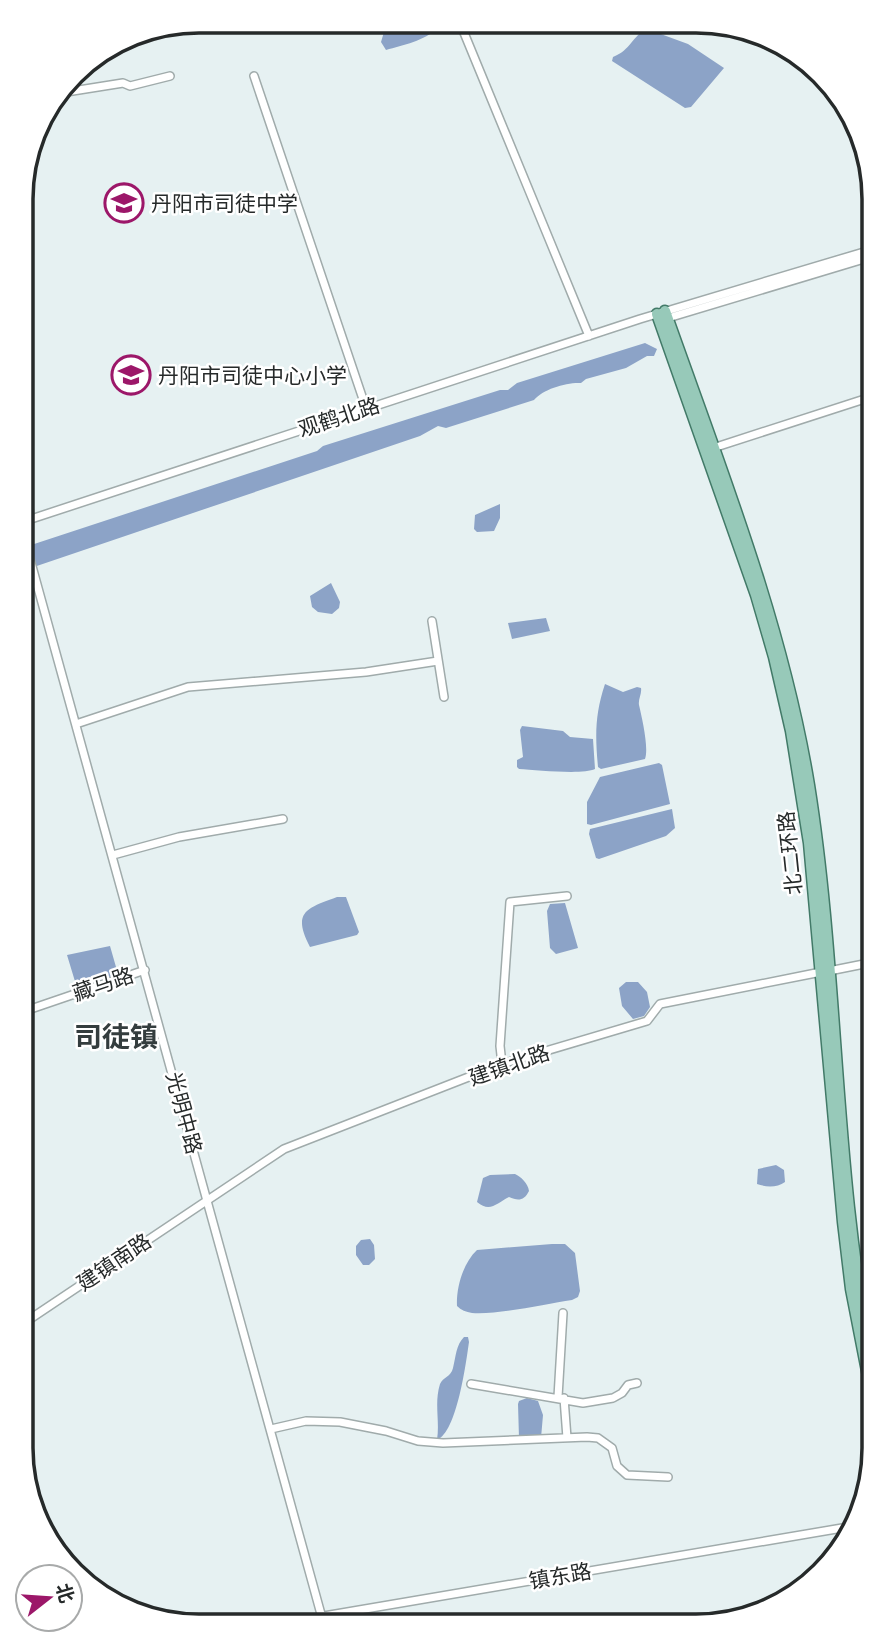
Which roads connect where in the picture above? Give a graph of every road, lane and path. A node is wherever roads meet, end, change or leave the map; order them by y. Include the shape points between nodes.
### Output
1 (464, 33) edge
2 (170, 76) dead end
3 (254, 76) dead end
4 (74, 91) edge
5 (862, 253) edge
6 (862, 259) edge
7 (664, 314) junction
8 (589, 336) junction
9 (862, 400) edge
10 (366, 408) junction
11 (710, 449) junction
12 (33, 518) edge
13 (33, 572) edge
14 (432, 621) dead end
15 (438, 661) junction
16 (444, 697) dead end
17 (76, 724) junction
18 (284, 820) dead end
19 (113, 855) junction
20 (567, 896) dead end
21 (861, 965) edge
22 (145, 970) junction
23 (825, 972) junction
24 (33, 1008) edge
25 (502, 1064) junction
26 (208, 1199) junction
27 (861, 1299) edge
28 (563, 1312) dead end
29 (33, 1317) edge
30 (861, 1345) edge
31 (637, 1382) dead end
32 (471, 1384) dead end
33 (561, 1397) junction
34 (271, 1429) junction
35 (567, 1438) junction
36 (668, 1477) dead end
37 (841, 1528) edge
38 (321, 1614) edge
39 (334, 1614) edge

1 - 8 street
2 - 4 street via 130,86 123,83
3 - 10 street
5 - 7 street, 观鹤北路
6 - 7 street, 观鹤北路
7 - 8 street, 观鹤北路
7 - 11 main road, 北二环路
8 - 10 street, 观鹤北路
9 - 11 street
10 - 12 street, 观鹤北路
11 - 23 main road, 北二环路 via 774,657 791,731
13 - 17 street, 光明中路
14 - 15 street
15 - 16 street
15 - 17 street via 188,687
17 - 19 street, 光明中路
18 - 19 street via 179,837
19 - 22 street, 光明中路
20 - 25 street via 510,902
21 - 23 street, 建镇北路
22 - 24 street, 藏马路
22 - 26 street, 光明中路
23 - 25 street, 建镇北路 via 660,1004 647,1021
23 - 27 main road, 北二环路
23 - 30 main road, 北二环路 via 844,1236
25 - 26 street, 建镇北路 via 284,1149
26 - 29 street, 建镇南路
26 - 34 street, 光明中路
28 - 33 street
31 - 33 street via 601,1401 583,1403
32 - 33 street
33 - 35 street
34 - 35 street via 306,1421 340,1422 443,1443
34 - 38 street, 光明中路
35 - 36 street via 598,1438 612,1448 617,1466 627,1475
37 - 39 street, 镇东路

